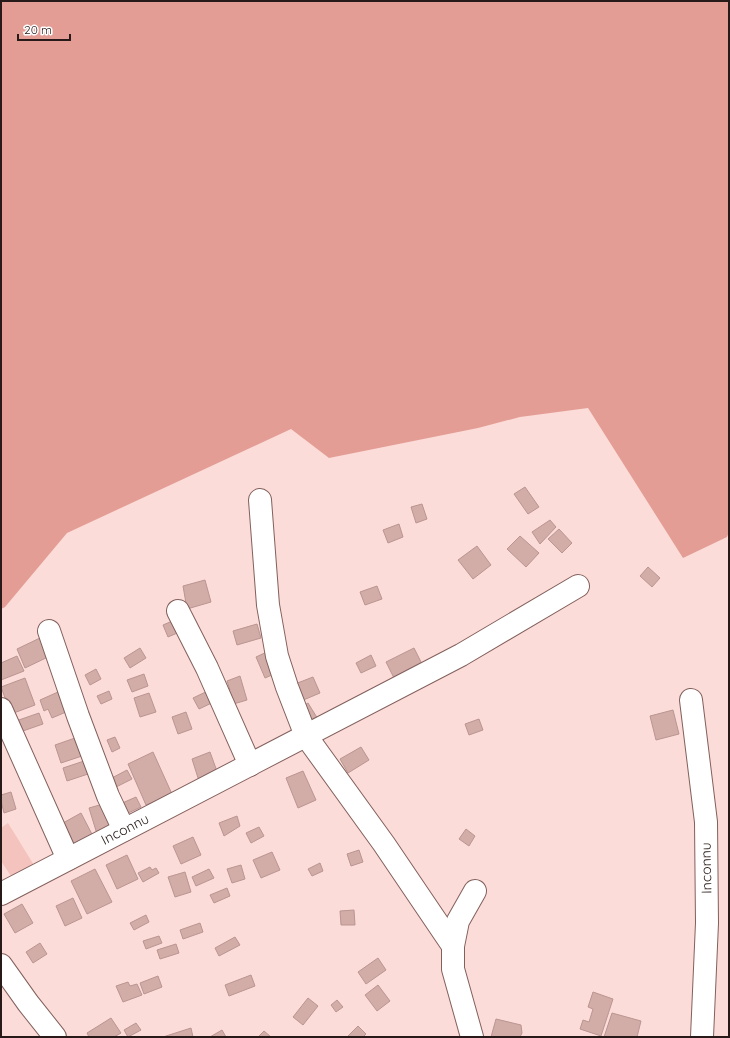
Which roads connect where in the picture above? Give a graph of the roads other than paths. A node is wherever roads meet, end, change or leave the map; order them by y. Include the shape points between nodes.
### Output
1 (260, 500) dead end
2 (578, 586) dead end
3 (178, 611) dead end
4 (49, 631) dead end
5 (691, 700) dead end
6 (1, 709) edge
7 (306, 736) junction
8 (250, 765) junction
9 (124, 830) junction
10 (68, 859) junction
11 (476, 891) dead end
12 (1, 894) edge
13 (453, 946) junction
14 (1, 966) edge
15 (55, 1037) edge
16 (472, 1037) edge
17 (702, 1037) edge

1 - 7 street via 268,605 276,648 287,687
2 - 7 street, Inconnu via 461,655
3 - 8 street via 207,668
4 - 9 street via 108,796
5 - 17 street, Inconnu via 706,822 707,923
6 - 10 street
7 - 8 street, Inconnu
7 - 13 street
8 - 9 street, Inconnu
9 - 10 street, Inconnu
10 - 12 street, Inconnu
11 - 13 street via 458,921
13 - 16 street via 453,969
14 - 15 street

